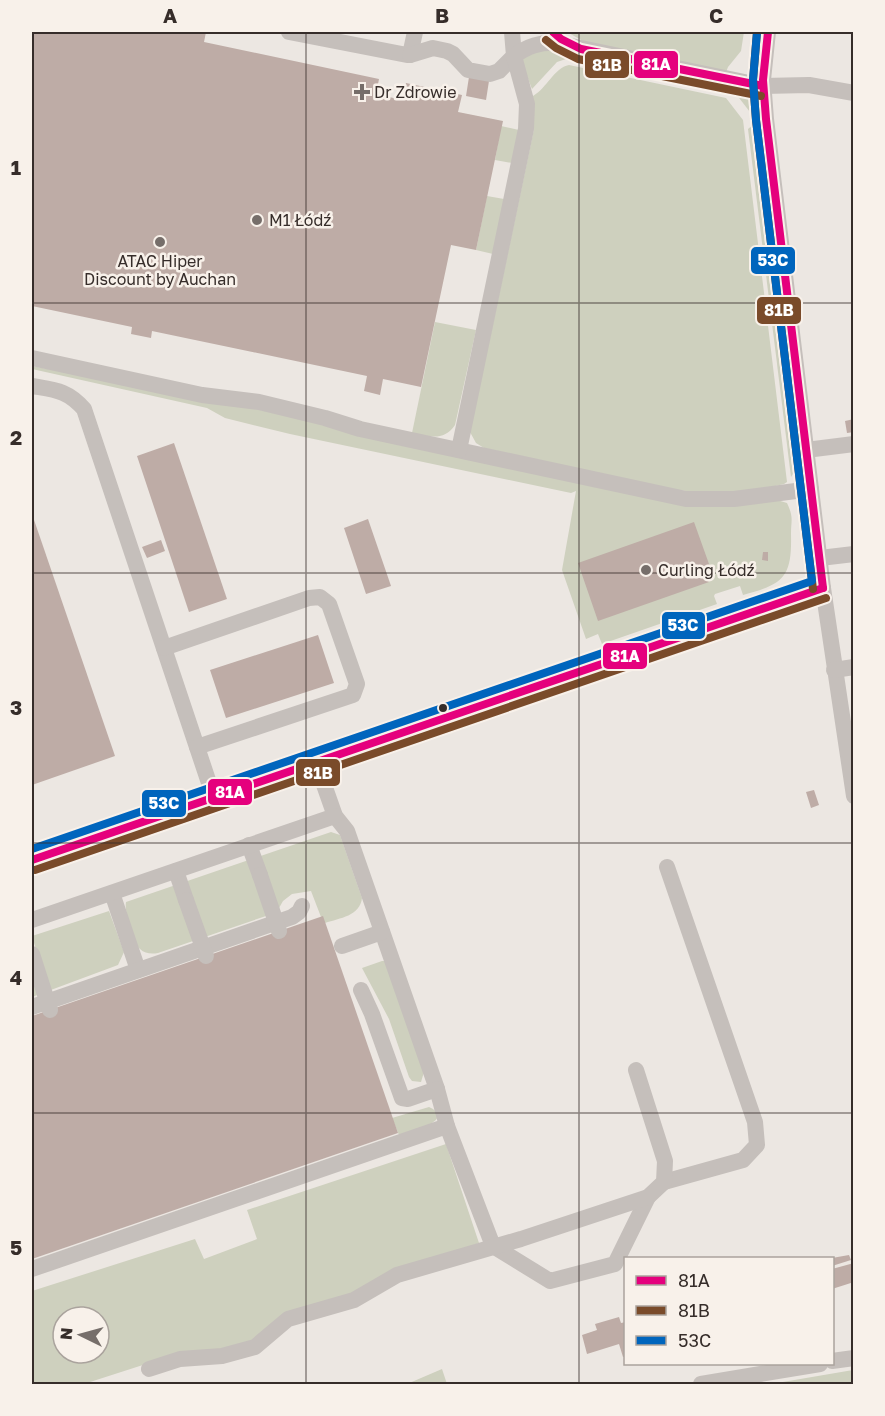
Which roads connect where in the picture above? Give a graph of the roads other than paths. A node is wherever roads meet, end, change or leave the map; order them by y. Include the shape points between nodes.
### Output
1 (289, 32) edge
2 (415, 32) edge
3 (512, 32) edge
4 (553, 32) edge
5 (768, 32) edge
6 (575, 46) junction
7 (410, 55) junction
8 (514, 56) junction
9 (763, 86) junction
10 (854, 93) edge
11 (32, 358) edge
12 (32, 386) edge
13 (854, 444) edge
14 (459, 450) junction
15 (806, 450) junction
16 (811, 489) junction
17 (854, 554) edge
18 (820, 558) junction
19 (824, 588) junction
20 (164, 648) junction
21 (854, 667) edge
22 (834, 670) junction
23 (197, 747) junction
24 (316, 762) junction
25 (854, 796) edge
26 (214, 798) junction
27 (335, 816) junction
28 (249, 845) junction
29 (32, 860) edge
30 (667, 867) dead end
31 (176, 870) junction
32 (112, 893) junction
33 (302, 906) dead end
34 (32, 920) edge
35 (279, 931) dead end
36 (382, 932) junction
37 (342, 946) dead end
38 (32, 954) edge
39 (206, 957) dead end
40 (138, 970) junction
41 (361, 990) dead end
42 (32, 1007) edge
43 (51, 1010) dead end
44 (636, 1070) dead end
45 (437, 1089) junction
46 (447, 1126) junction
47 (664, 1182) junction
48 (648, 1197) junction
49 (493, 1246) junction
50 (32, 1269) edge
51 (854, 1358) edge
52 (834, 1361) edge
53 (814, 1365) edge
54 (149, 1369) dead end
55 (701, 1384) edge

1 - 7 street
2 - 7 street
3 - 8 street
4 - 6 street
5 - 9 street
6 - 8 street via 538,44
6 - 9 street
7 - 8 street via 433,48 447,51 468,70 490,74
8 - 14 street via 525,94 526,129
9 - 10 street via 809,85
9 - 15 street
11 - 14 street via 201,395 258,402
12 - 20 street via 74,397 84,409
13 - 15 street
14 - 16 street via 686,499 734,499
15 - 16 street
16 - 18 street
17 - 18 street
18 - 19 street
19 - 22 street
19 - 24 street
20 - 23 street
20 - 23 street via 320,597 329,604 357,684 353,694
21 - 22 street
22 - 25 street
23 - 26 street
24 - 26 street
24 - 27 street
26 - 29 street
27 - 28 street
27 - 36 street via 347,831
28 - 31 street
28 - 35 street, bridge
30 - 47 street via 755,1122 757,1145 743,1160
31 - 32 street
31 - 39 street, bridge
32 - 34 street
32 - 40 street
33 - 40 street via 292,917
36 - 37 street
36 - 45 street
38 - 43 street, bridge
40 - 42 street
41 - 45 street via 402,1098
44 - 47 street via 665,1161
45 - 46 street
46 - 49 street
46 - 50 street
47 - 48 street
48 - 49 street
48 - 49 street via 615,1264 550,1281
49 - 54 street via 397,1275 354,1300 288,1319 255,1347 222,1356 180,1359
51 - 52 street
53 - 55 street

